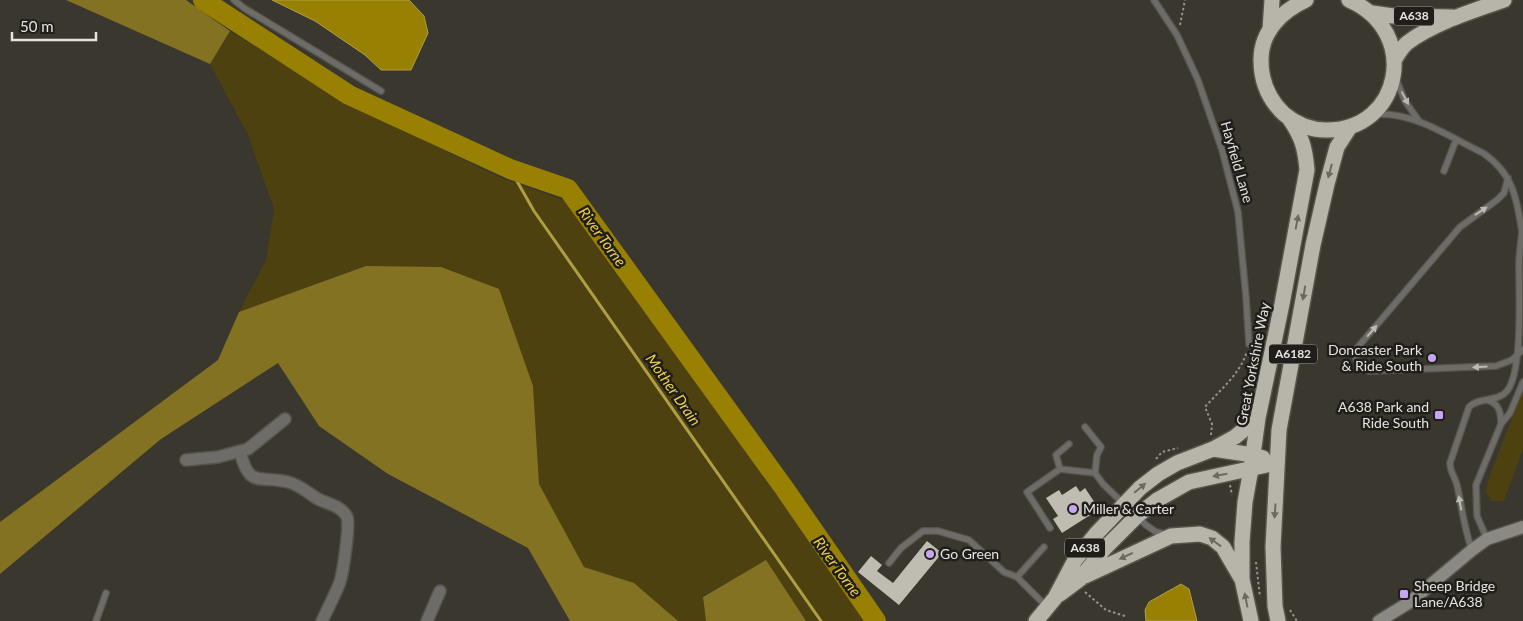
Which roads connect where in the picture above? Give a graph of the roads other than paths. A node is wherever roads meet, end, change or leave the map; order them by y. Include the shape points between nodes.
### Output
1 (234, 0) edge
2 (1154, 0) edge
3 (1272, 0) edge
4 (1306, 0) edge
5 (1349, 0) edge
6 (1504, 0) edge
7 (1372, 13) junction
8 (1456, 18) junction
9 (1270, 30) junction
10 (1394, 59) junction
11 (1394, 74) junction
12 (381, 91) dead end
13 (1371, 114) junction
14 (1289, 118) junction
15 (1419, 121) junction
16 (1350, 126) junction
17 (1456, 140) junction
18 (1444, 171) dead end
19 (1508, 178) junction
20 (1523, 233) edge
21 (1249, 344) road end
22 (1523, 349) edge
23 (1517, 355) junction
24 (1523, 382) edge
25 (1481, 400) junction
26 (1258, 418) junction
27 (285, 419) dead end
28 (1501, 424) junction
29 (1085, 427) dead end
30 (1212, 443) junction
31 (1069, 444) dead end
32 (240, 451) junction
33 (186, 460) dead end
34 (1252, 462) junction
35 (1276, 463) junction
36 (1060, 469) junction
37 (1095, 473) junction
38 (1124, 503) junction
39 (1137, 516) junction
40 (1523, 527) edge
41 (1050, 528) dead end
42 (1171, 536) junction
43 (1488, 539) junction
44 (1044, 547) dead end
45 (1472, 550) junction
46 (889, 563) dead end
47 (1017, 577) junction
48 (1242, 580) junction
49 (1078, 581) junction
50 (440, 591) dead end
51 (106, 593) dead end
52 (1051, 603) junction
53 (96, 621) edge
54 (322, 621) edge
55 (427, 621) edge
56 (1036, 621) edge
57 (1251, 621) edge
58 (1278, 621) edge
59 (1379, 621) edge

1 - 12 lane
2 - 21 lane, Hayfield Lane via 1177,35 1198,80 1222,150 1238,212
3 - 9 highway
4 - 9 highway via 1280,16
5 - 7 highway
6 - 8 highway, A638
7 - 8 highway, A638
7 - 10 highway via 1391,42
8 - 10 highway, A638 via 1406,44
9 - 14 highway via 1261,56 1263,78 1270,98
10 - 11 highway
11 - 13 highway via 1382,103
11 -> 15 lane via 1405,101
13 - 15 lane
13 - 16 highway
14 - 16 highway via 1318,130
26 -> 14 highway, Great Yorkshire Way / A6182 via 1307,170 1305,150
15 - 17 lane
16 -> 35 highway, A6182 via 1337,146 1313,245 1279,430
17 - 18 lane
17 - 19 lane via 1493,159
19 - 20 lane via 1515,193
23 -> 19 lane via 1496,366 1369,371 1363,369 1356,359 1358,347 1460,227 1504,193
20 - 23 lane via 1519,263
22 - 23 lane
23 - 25 lane via 1508,390 1494,399
24 - 28 lane via 1510,413
25 - 28 lane via 1491,401 1499,407
45 -> 25 lane via 1450,463 1469,407
26 - 30 highway, A638 via 1235,437
26 - 34 highway, Great Yorkshire Way / A6182
27 - 32 street
28 - 43 lane via 1475,488 1478,516
29 - 37 lane via 1101,446
30 - 34 highway, A638
38 -> 30 highway, A638 via 1158,474
31 - 36 lane via 1056,455
32 - 33 street
32 - 54 street via 247,470 258,480 298,485 339,508 346,516 348,526 340,581
34 - 35 highway, A638
34 -> 39 highway, A638 via 1189,482
34 - 48 highway, Great Yorkshire Way / A6182 via 1244,510
35 -> 58 highway, A6182 via 1273,547
36 - 37 lane
36 - 41 lane via 1027,492
37 - 38 lane
38 - 39 lane
38 - 52 highway, A638 via 1075,560
39 - 42 lane via 1156,532
39 - 49 highway, A638
40 - 43 main road
48 -> 42 highway via 1222,547 1212,538 1200,534
42 -> 49 highway
43 - 45 main road
44 - 47 lane
45 - 59 main road via 1410,602
46 - 47 lane via 922,531 938,531 969,540 1004,572
47 - 52 lane
57 -> 48 highway, Great Yorkshire Way / A6182
49 - 52 highway, A638
50 - 55 street
51 - 53 lane
52 - 56 highway, A638

